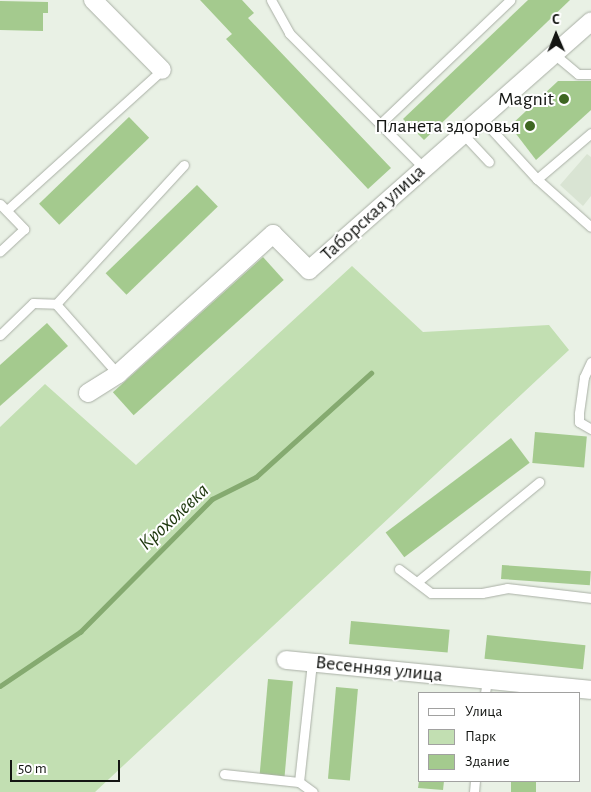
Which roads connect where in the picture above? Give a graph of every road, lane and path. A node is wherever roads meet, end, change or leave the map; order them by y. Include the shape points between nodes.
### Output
1 (93, 0) edge
2 (271, 0) edge
3 (510, 0) edge
4 (591, 21) edge
5 (554, 54) junction
6 (162, 70) joint
7 (591, 74) edge
8 (481, 118) junction
9 (380, 124) junction
10 (591, 133) edge
11 (463, 134) junction
12 (489, 162) dead end
13 (184, 165) dead end
14 (424, 168) junction
15 (538, 179) junction
16 (3, 207) edge
17 (591, 228) edge
18 (0, 251) edge
19 (56, 304) junction
20 (0, 335) edge
21 (591, 362) edge
22 (118, 374) junction
23 (88, 393) dead end
24 (591, 429) edge
25 (540, 482) dead end
26 (399, 570) dead end
27 (416, 582) junction
28 (591, 598) edge
29 (286, 660) dead end
30 (312, 662) junction
31 (486, 686) edge
32 (591, 690) edge
33 (224, 774) dead end
34 (299, 782) junction
35 (313, 792) edge

1 - 6 street
2 - 9 lane via 289,34
3 - 9 lane
4 - 5 street, Таборская улица
5 - 7 lane via 578,74
5 - 8 street, Таборская улица
6 - 16 lane
8 - 11 street, Таборская улица
8 - 15 lane
9 - 14 lane
10 - 15 lane
11 - 12 lane
11 - 14 street, Таборская улица
13 - 19 lane
14 - 22 street, Таборская улица via 309,270 273,234
15 - 17 lane
16 - 18 lane via 24,229
19 - 20 lane via 33,302
19 - 22 lane
21 - 24 lane via 584,377 579,414 579,422
22 - 23 street, Таборская улица
25 - 27 lane
26 - 27 lane
27 - 28 lane via 431,593 482,593 507,588
29 - 30 street, Весенняя улица
30 - 31 street, Весенняя улица
30 - 34 lane
31 - 32 street, Весенняя улица
33 - 34 lane
34 - 35 lane

